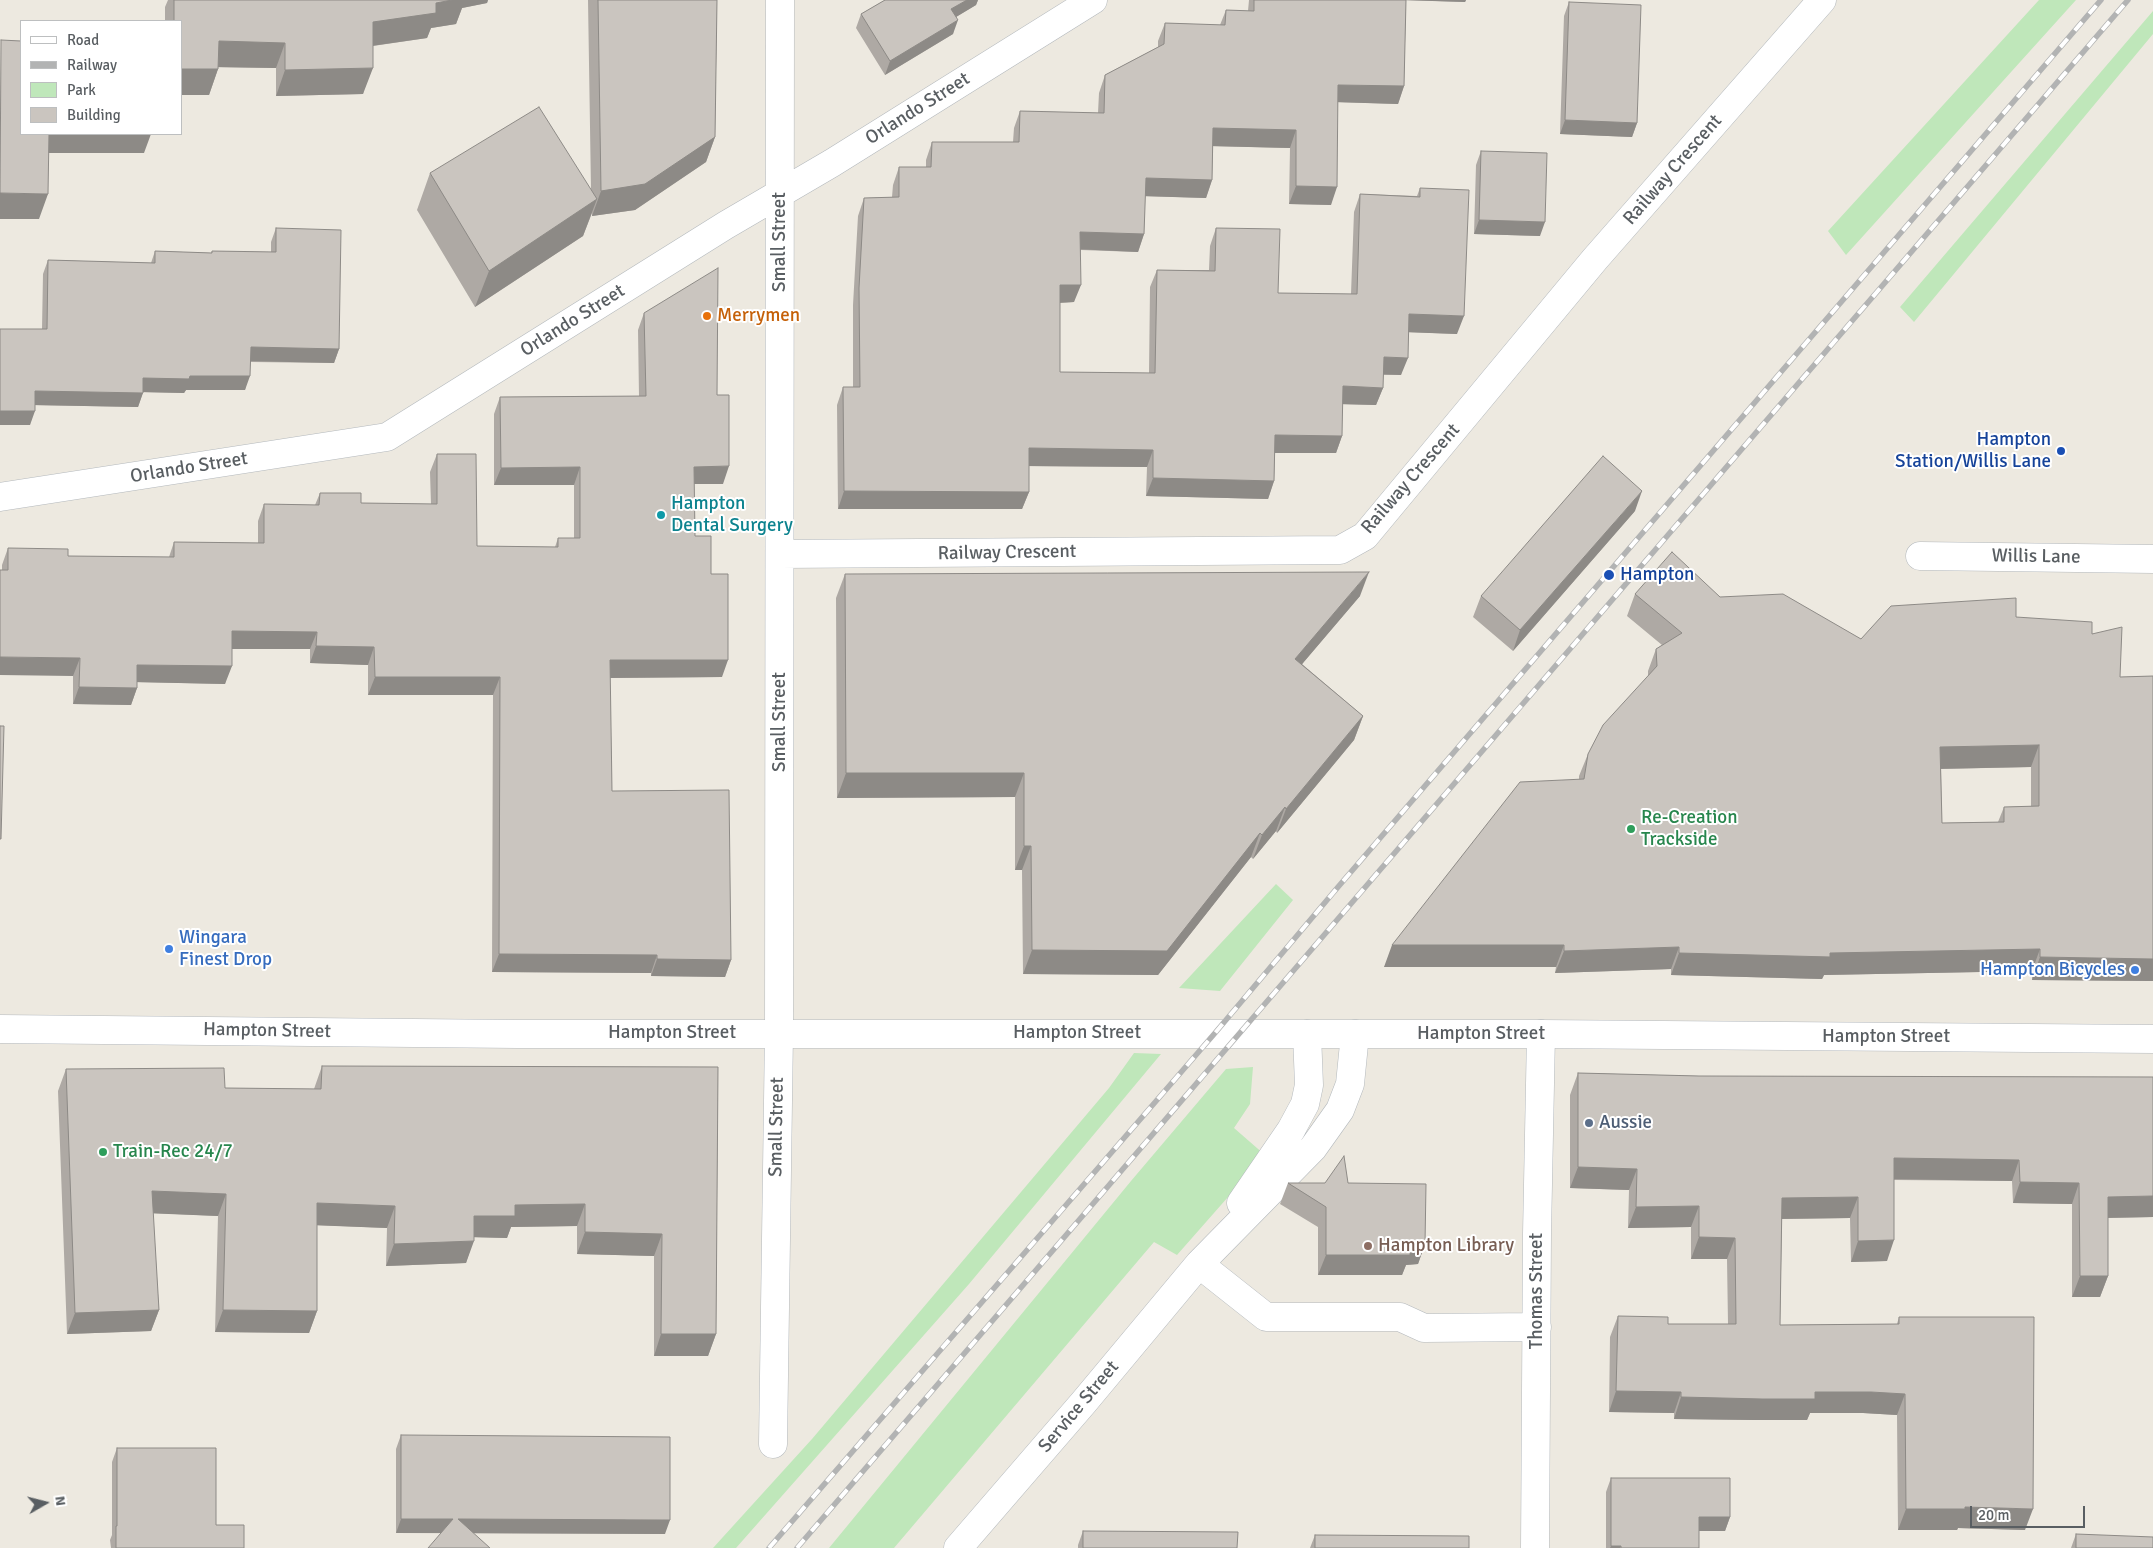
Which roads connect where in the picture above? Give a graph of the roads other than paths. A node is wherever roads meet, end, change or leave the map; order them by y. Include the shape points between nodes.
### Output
1 (780, 0) edge
2 (1093, 0) edge
3 (1822, 0) edge
4 (780, 192) junction
5 (0, 497) edge
6 (780, 554) junction
7 (1920, 556) dead end
8 (2153, 559) edge
9 (0, 1029) edge
10 (779, 1033) junction
11 (1307, 1034) junction
12 (1355, 1034) junction
13 (1542, 1034) junction
14 (2153, 1039) edge
15 (1199, 1264) junction
16 (1537, 1327) junction
17 (773, 1444) dead end
18 (958, 1548) edge
19 (1535, 1548) edge

1 - 4 street, Small Street
2 - 4 street, Orlando Street
3 - 6 street, Railway Crescent via 1595,259 1365,536 1340,550
4 - 5 street, Orlando Street via 387,437
4 - 6 street, Small Street
6 - 10 street, Small Street
7 - 8 street, Willis Lane
9 - 10 street, Hampton Street
10 - 11 street, Hampton Street
10 - 17 street, Small Street
11 - 12 street, Hampton Street
11 - 15 street, Service Street via 1309,1085 1305,1104 1291,1130
12 - 13 street, Hampton Street
12 - 15 street, Service Street via 1350,1084 1340,1110 1313,1148
13 - 14 street, Hampton Street
13 - 16 street, Thomas Street
15 - 16 street via 1266,1317 1400,1317 1424,1328
15 - 18 street, Service Street
16 - 19 street, Thomas Street

